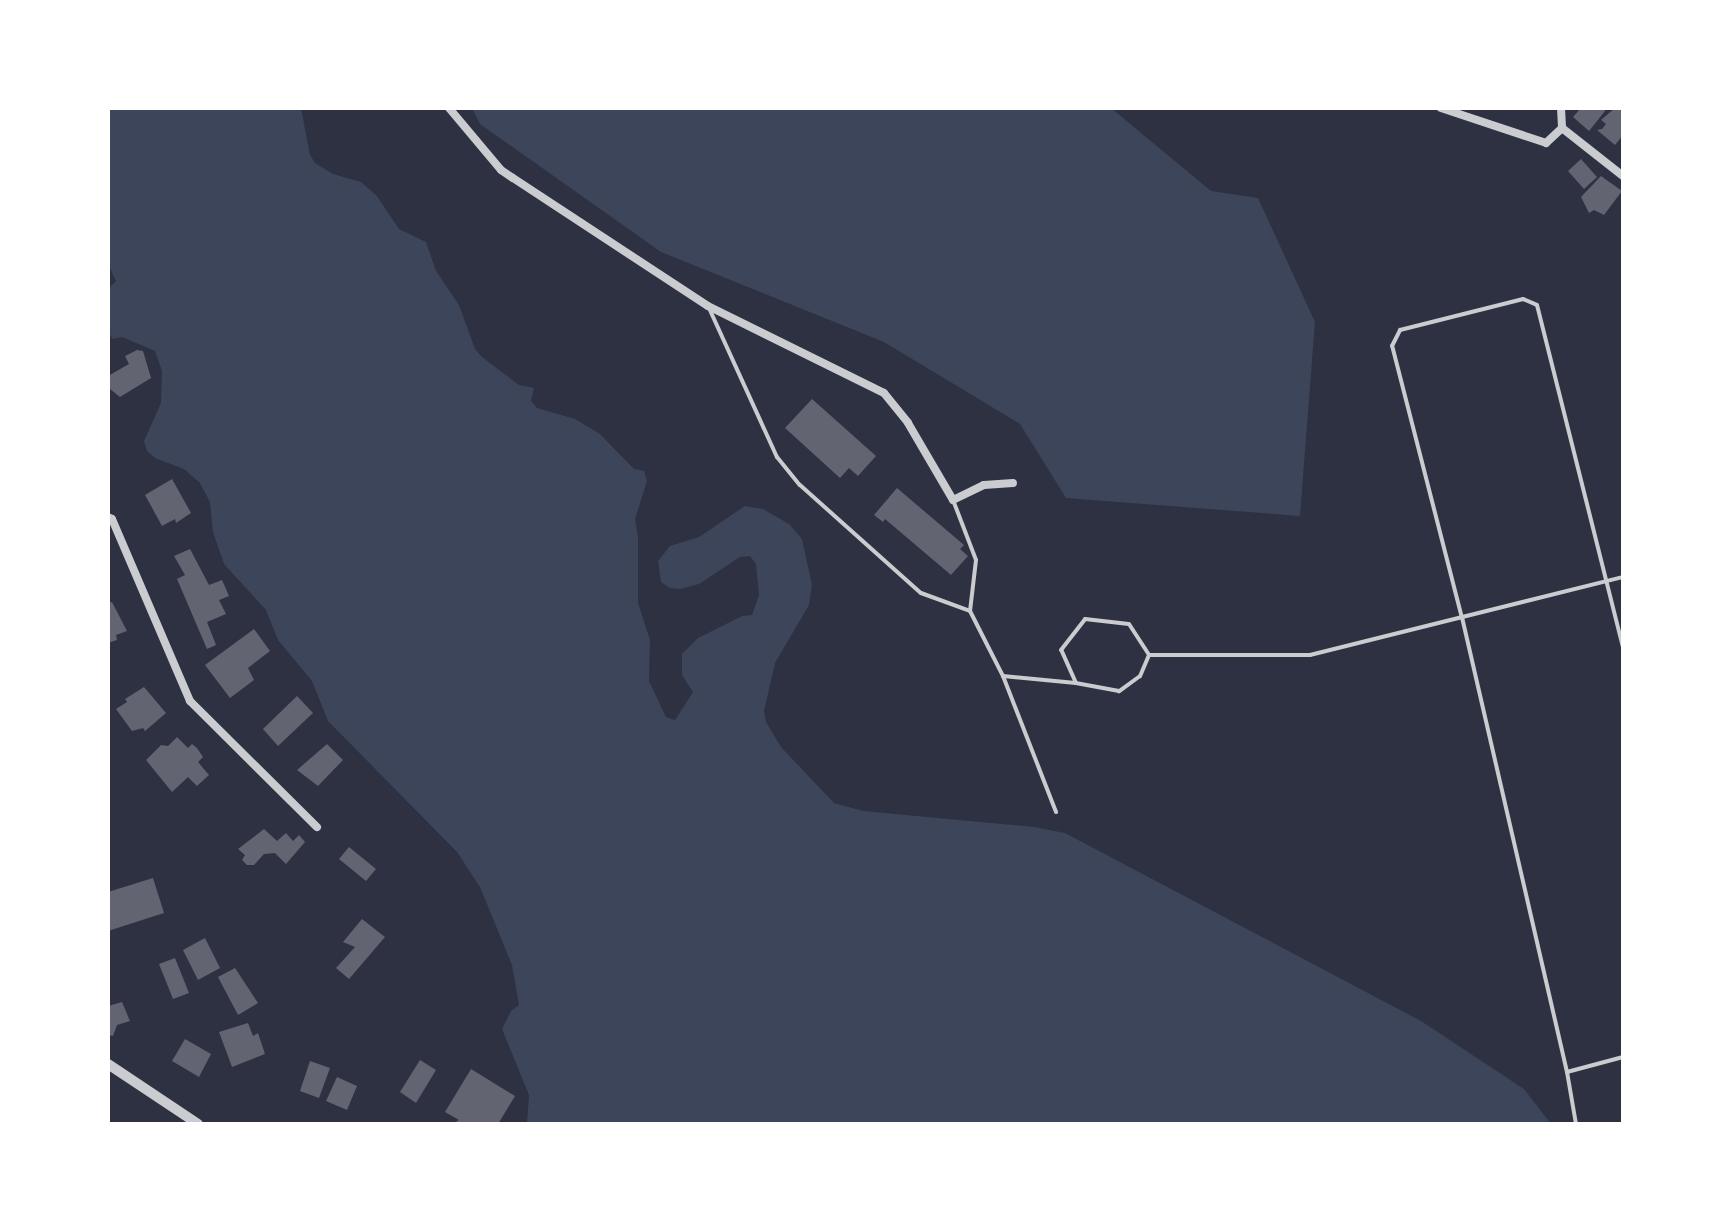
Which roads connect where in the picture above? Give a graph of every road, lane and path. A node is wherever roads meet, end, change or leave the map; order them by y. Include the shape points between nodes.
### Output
1 (449, 108) edge
2 (1441, 108) edge
3 (1561, 108) edge
4 (1562, 128) junction
5 (1623, 176) edge
6 (708, 306) junction
7 (1013, 483) dead end
8 (953, 500) junction
9 (108, 517) edge
10 (1623, 577) edge
11 (1607, 581) junction
12 (970, 611) junction
13 (1462, 618) junction
14 (1623, 647) edge
15 (1149, 655) junction
16 (1003, 676) junction
17 (1076, 683) junction
18 (1056, 812) dead end
19 (317, 827) dead end
20 (1623, 1057) edge
21 (108, 1064) edge
22 (1567, 1072) junction
23 (198, 1124) edge
24 (1576, 1124) edge

1 - 6 street via 501,170
2 - 4 street via 1546,143
3 - 4 street
4 - 5 street
6 - 8 street via 884,393
6 - 12 lane via 777,457 800,485 921,593
7 - 8 street via 984,485
8 - 12 lane via 976,560
9 - 19 street via 190,701
10 - 11 lane
11 - 13 lane
11 - 13 lane via 1537,305 1523,299 1400,330 1392,346
11 - 14 lane
12 - 16 lane
13 - 15 lane via 1310,655
13 - 22 lane
15 - 17 lane via 1140,676 1119,691
15 - 17 lane via 1129,624 1085,619 1061,650
16 - 17 lane
16 - 18 lane
20 - 22 lane
21 - 23 street
22 - 24 lane

